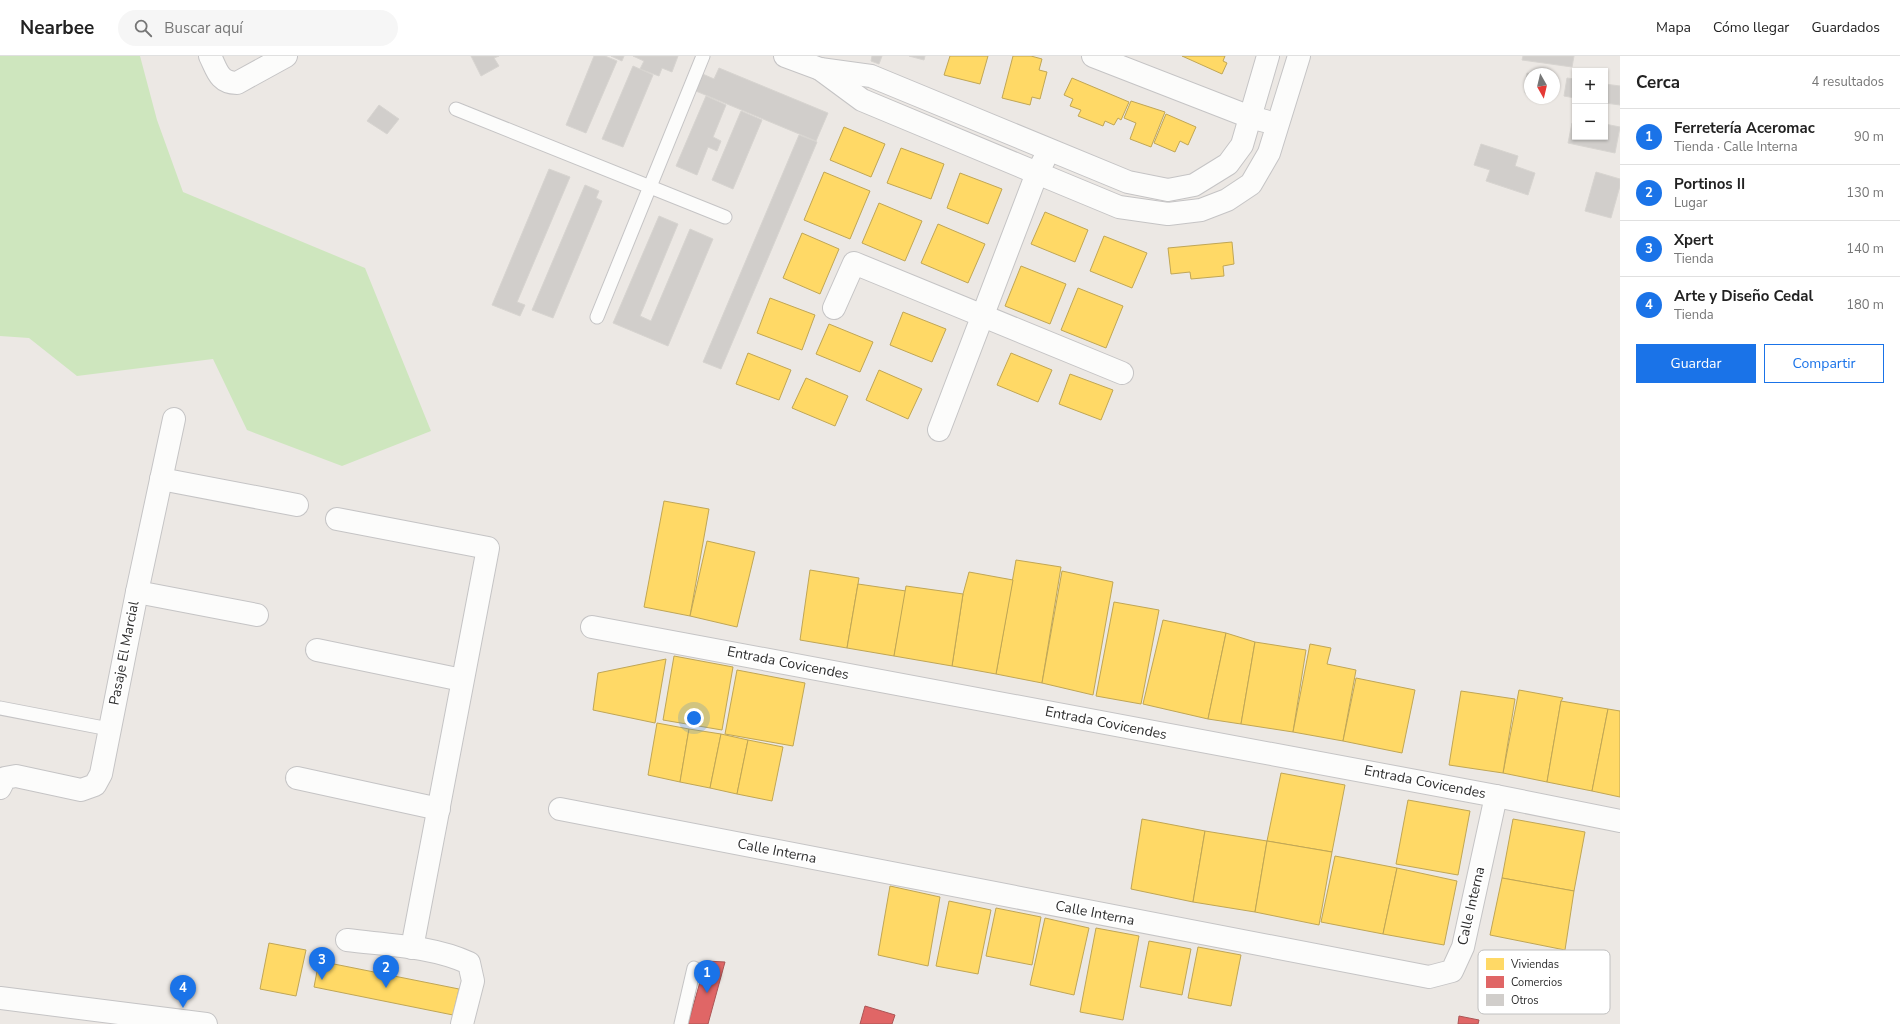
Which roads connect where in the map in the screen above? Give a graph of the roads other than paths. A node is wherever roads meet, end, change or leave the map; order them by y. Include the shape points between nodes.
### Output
1 (210, 56) edge
2 (286, 56) edge
3 (703, 56) edge
4 (786, 56) edge
5 (1093, 56) edge
6 (1268, 56) edge
7 (1299, 56) edge
8 (820, 69) junction
9 (456, 109) dead end
10 (1250, 117) junction
11 (984, 124) junction
12 (1278, 124) junction
13 (972, 146) junction
14 (1049, 151) junction
15 (1037, 174) junction
16 (650, 186) junction
17 (725, 217) dead end
18 (834, 308) dead end
19 (983, 316) junction
20 (597, 317) dead end
21 (1122, 373) dead end
22 (174, 419) dead end
23 (939, 430) dead end
24 (161, 479) junction
25 (297, 505) dead end
26 (337, 519) dead end
27 (137, 592) junction
28 (257, 615) dead end
29 (592, 627) dead end
30 (317, 650) dead end
31 (462, 680) junction
32 (0, 708) edge
33 (109, 729) junction
34 (297, 778) dead end
35 (0, 788) edge
36 (1496, 796) junction
37 (560, 808) dead end
38 (439, 809) junction
39 (1620, 821) edge
40 (347, 940) dead end
41 (412, 948) junction
42 (694, 968) dead end
43 (0, 998) edge
44 (151, 1021) edge
45 (206, 1024) edge
46 (462, 1024) edge
47 (681, 1024) edge

1 - 2 street via 227,83 237,83
3 - 16 lane
4 - 8 street
5 - 10 street
6 - 10 street
7 - 12 street
8 - 11 street via 871,76
8 - 13 street via 862,100
9 - 16 lane
10 - 12 street
10 - 14 street via 1242,145 1228,164 1194,185 1168,190 1128,182
11 - 13 street
11 - 14 street
12 - 15 street via 1269,153 1250,184 1227,200 1201,210 1168,214 1119,207
13 - 15 street
14 - 15 street
15 - 19 street
16 - 17 lane
16 - 20 lane
18 - 19 street via 854,263
19 - 21 street
19 - 23 street
22 - 24 street, Pasaje El Marcial
24 - 25 street
24 - 27 street, Pasaje El Marcial
26 - 31 street via 488,548
27 - 28 street
27 - 33 street, Pasaje El Marcial
29 - 36 street, Entrada Covicendes
30 - 31 street
31 - 38 street
32 - 33 lane
33 - 35 street, Pasaje El Marcial via 101,774 95,785 81,790 16,776 5,778
34 - 38 street
36 - 37 street, Calle Interna via 1463,948 1452,971 1429,977
36 - 39 street, Entrada Covicendes
38 - 41 street
40 - 41 street
41 - 46 street via 455,957 469,963 473,981
42 - 47 lane
43 - 44 street
44 - 45 street

